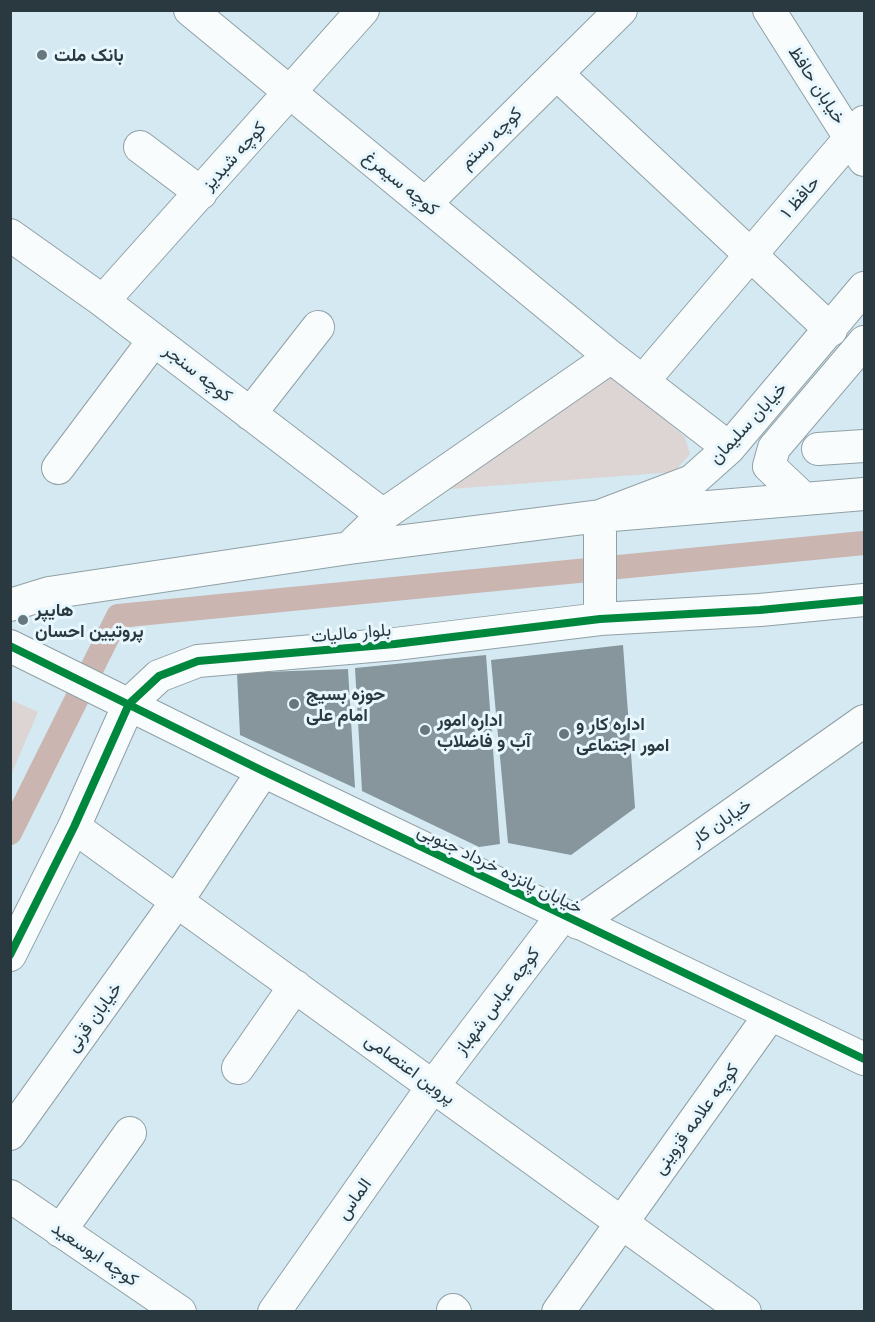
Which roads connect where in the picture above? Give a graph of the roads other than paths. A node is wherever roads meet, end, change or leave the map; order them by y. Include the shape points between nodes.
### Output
1 (190, 10) edge
2 (363, 10) edge
3 (621, 10) edge
4 (769, 10) edge
5 (557, 74) junction
6 (291, 92) junction
7 (860, 140) edge
8 (140, 147) dead end
9 (201, 193) junction
10 (426, 203) junction
11 (10, 235) edge
12 (750, 256) junction
13 (864, 288) edge
14 (103, 301) junction
15 (318, 327) dead end
16 (831, 330) junction
17 (154, 340) junction
18 (864, 342) edge
19 (611, 357) junction
20 (643, 381) junction
21 (250, 414) junction
22 (864, 446) edge
23 (729, 448) junction
24 (819, 449) dead end
25 (58, 468) dead end
26 (864, 494) edge
27 (804, 499) junction
28 (382, 515) junction
29 (600, 516) junction
30 (349, 548) junction
31 (864, 600) edge
32 (10, 605) edge
33 (600, 619) junction
34 (10, 646) edge
35 (126, 703) junction
36 (864, 722) edge
37 (264, 771) junction
38 (74, 827) junction
39 (177, 901) junction
40 (570, 919) junction
41 (10, 955) edge
42 (295, 986) junction
43 (770, 1015) junction
44 (864, 1059) edge
45 (238, 1068) dead end
46 (433, 1086) junction
47 (130, 1133) dead end
48 (10, 1134) edge
49 (10, 1197) edge
50 (622, 1222) junction
51 (60, 1231) junction
52 (180, 1311) edge
53 (274, 1311) edge
54 (558, 1311) edge
55 (745, 1311) edge

1 - 6 street, کوچه سیمرغ
2 - 6 street, کوچه شبدیز
3 - 5 street, کوچه رستم
4 - 7 street, خیابان حافظ
5 - 10 street, کوچه رستم
5 - 12 street
6 - 9 street, کوچه شبدیز
6 - 10 street, کوچه سیمرغ
7 - 12 street, حافظ ۱
8 - 9 street
9 - 14 street, کوچه شبدیز
10 - 19 street, کوچه سیمرغ
11 - 14 street, کوچه سنجر
12 - 16 street
12 - 20 street, حافظ ۱
13 - 16 street, خیابان سلیمان
14 - 17 street, کوچه سنجر
15 - 21 street
16 - 23 street, خیابان سلیمان
17 - 21 street, کوچه سنجر
17 - 25 street
18 - 27 street via 774,448 769,466
19 - 20 street, کوچه سیمرغ
19 - 28 street
20 - 23 street, کوچه سیمرغ
21 - 28 street, کوچه سنجر
22 - 24 street
23 - 29 street, خیابان سلیمان via 692,481
26 - 27 street
27 - 29 street
28 - 30 street
29 - 30 street
29 - 33 street
30 - 32 street via 49,593
31 - 33 street, بلوار مالیات
33 - 35 street, بلوار مالیات via 395,644 198,661 159,676
34 - 35 street, خیابان پانزده خرداد جنوبی
35 - 37 street, خیابان پانزده خرداد جنوبی
35 - 38 street, بلوار مالیات
36 - 40 street, خیابان کار
37 - 39 street, خیابان قرنی
37 - 40 street, خیابان پانزده خرداد جنوبی
38 - 39 street, پروین اعتصامی
38 - 41 street, بلوار مالیات
39 - 42 street, پروین اعتصامی
39 - 48 street, خیابان قرنی
40 - 43 street, خیابان پانزده خرداد جنوبی
40 - 46 street, کوچه عباس شهباز
42 - 45 street
42 - 46 street, پروین اعتصامی
43 - 44 street, خیابان پانزده خرداد جنوبی
43 - 50 street, کوچه علامه قزوینی
46 - 50 street, پروین اعتصامی
46 - 53 street, الماس
47 - 51 street
49 - 51 street, کوچه ابوسعید
50 - 54 street, کوچه علامه قزوینی
50 - 55 street, پروین اعتصامی
51 - 52 street, کوچه ابوسعید

